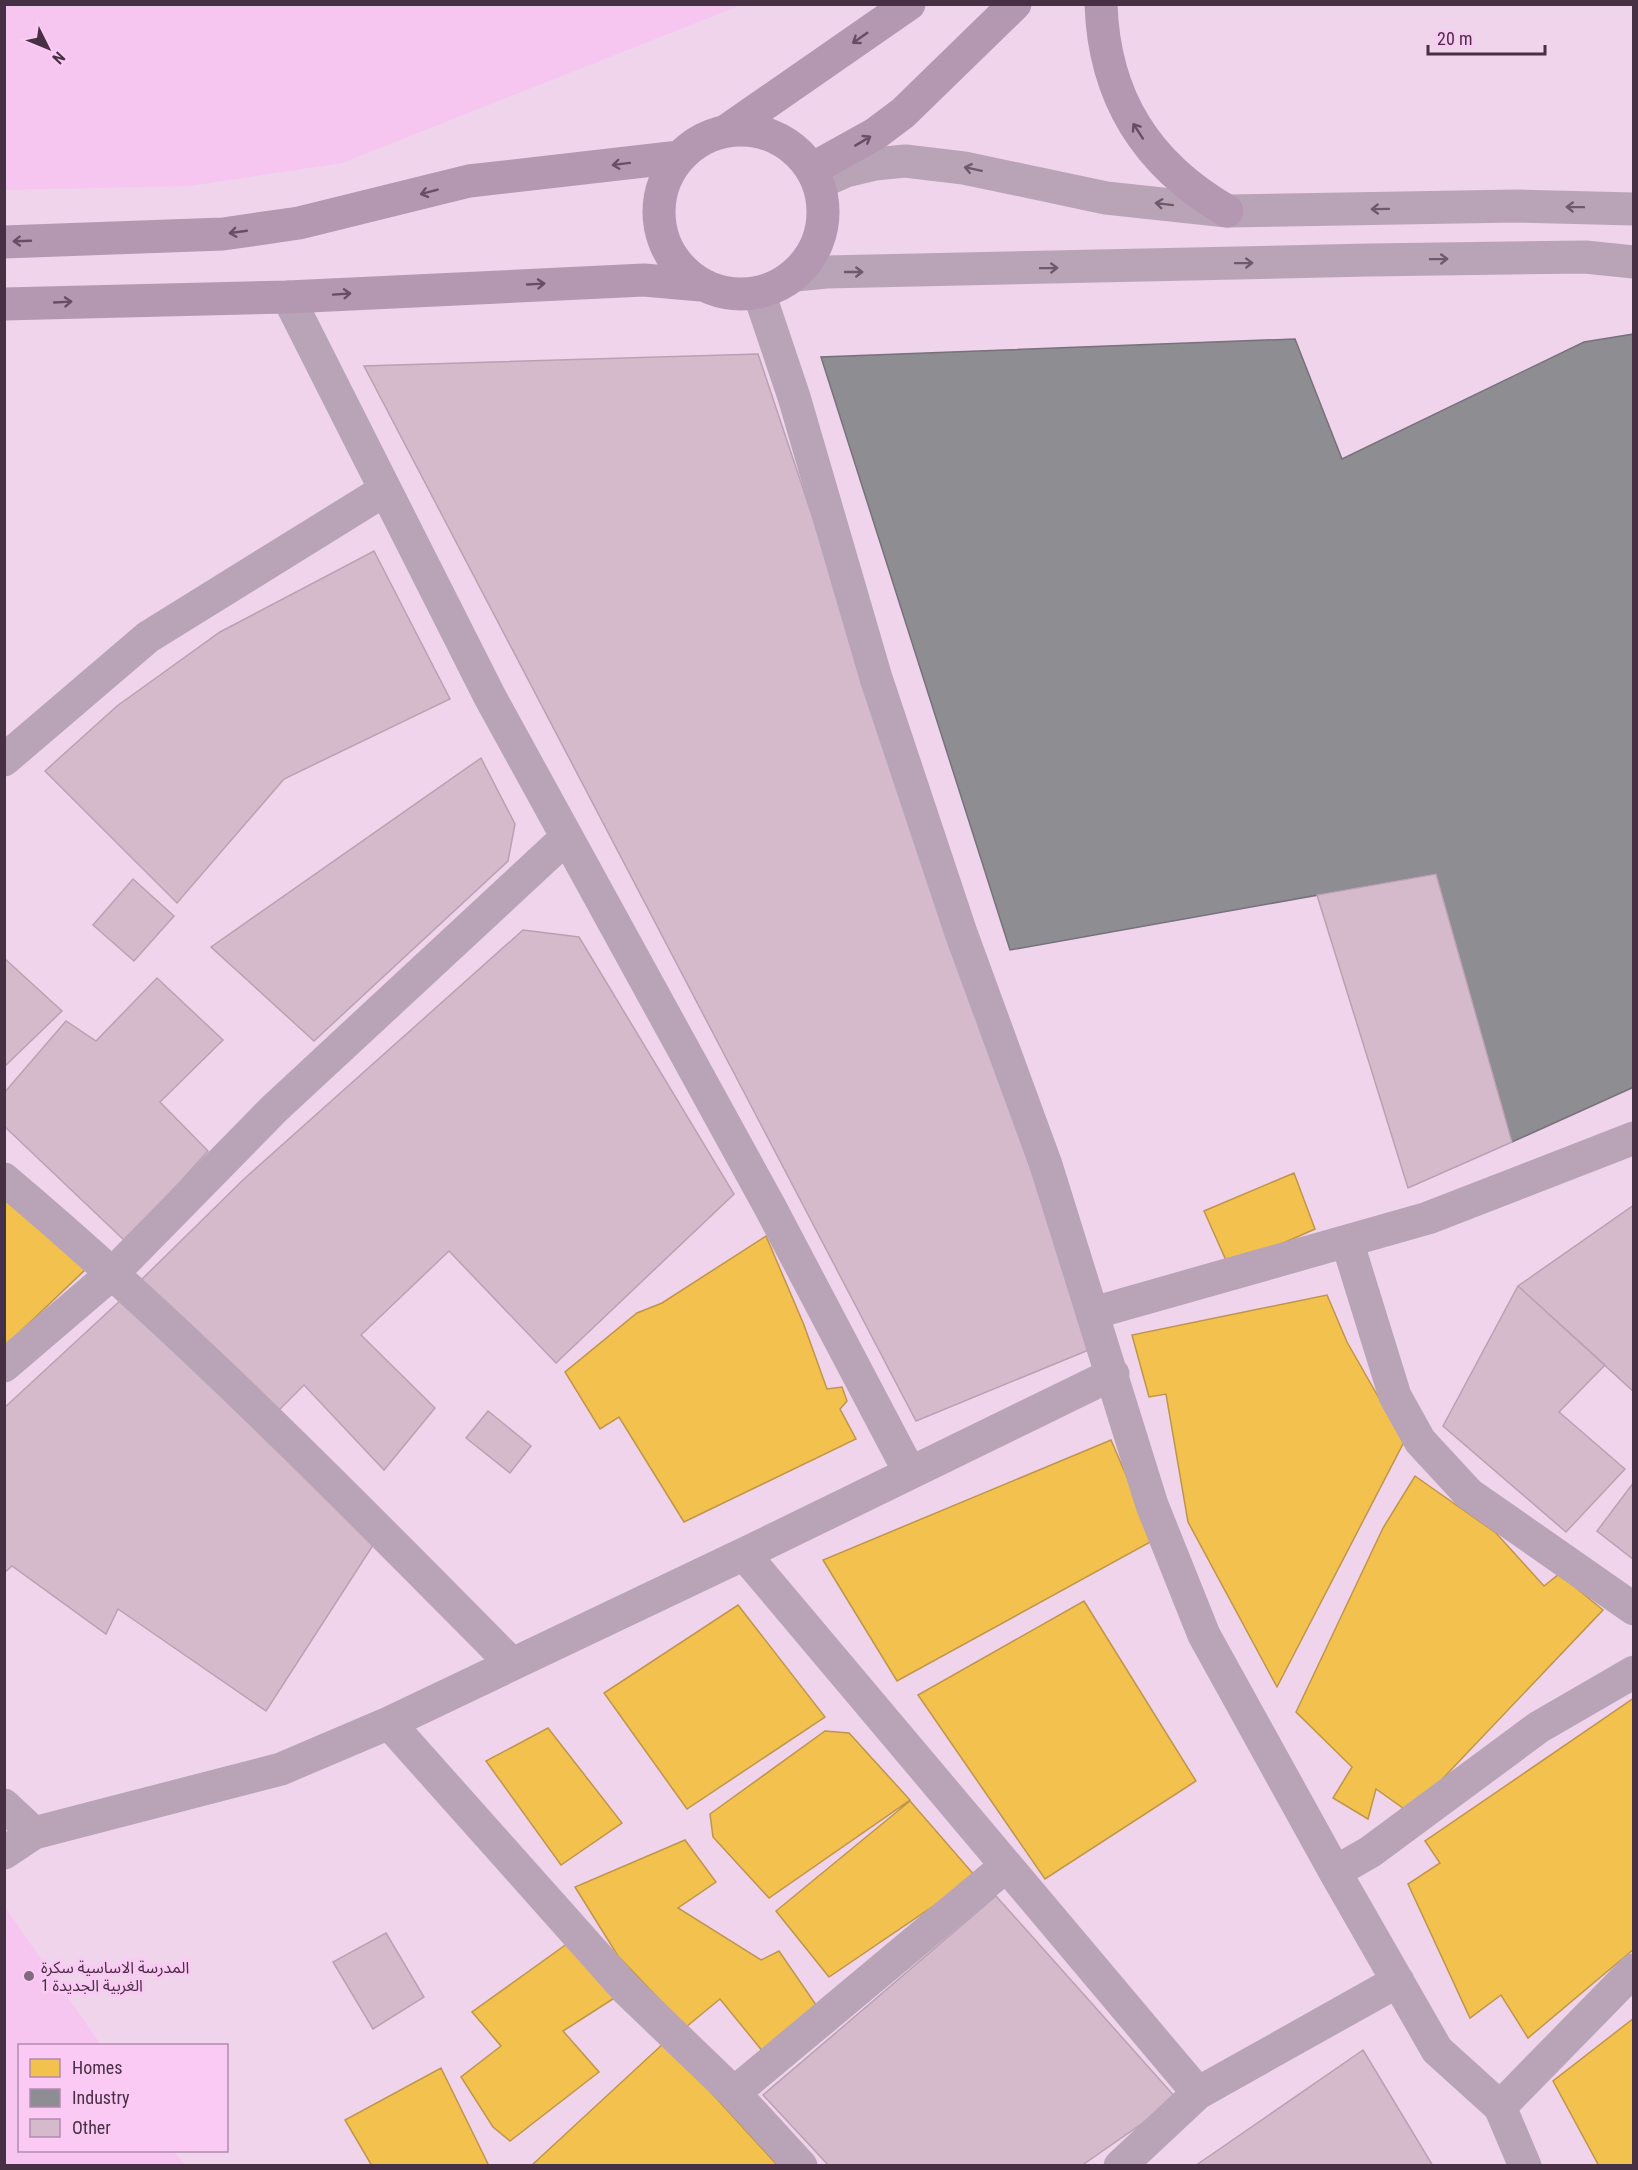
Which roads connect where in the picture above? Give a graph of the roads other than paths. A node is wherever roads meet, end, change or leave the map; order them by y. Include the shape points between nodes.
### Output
1 (1015, 4) edge
2 (1101, 4) edge
3 (900, 7) edge
4 (726, 131) junction
5 (679, 157) junction
6 (815, 176) junction
7 (1634, 209) edge
8 (1227, 212) junction
9 (4, 242) edge
10 (1634, 262) edge
11 (796, 274) junction
12 (701, 285) junction
13 (759, 293) junction
14 (288, 297) junction
15 (4, 304) edge
16 (386, 490) junction
17 (4, 760) edge
18 (567, 837) junction
19 (1634, 1138) edge
20 (4, 1179) edge
21 (1347, 1241) junction
22 (114, 1272) junction
23 (1093, 1313) junction
24 (4, 1366) edge
25 (1113, 1374) junction
26 (910, 1473) junction
27 (744, 1554) junction
28 (1634, 1609) edge
29 (512, 1664) junction
30 (1634, 1672) edge
31 (389, 1723) junction
32 (4, 1805) edge
33 (34, 1833) junction
34 (4, 1853) edge
35 (1006, 1866) junction
36 (1335, 1872) junction
37 (1634, 1970) edge
38 (1398, 1981) junction
39 (734, 2093) junction
40 (1198, 2094) junction
41 (1500, 2107) junction
42 (801, 2166) edge
43 (1120, 2166) edge
44 (1525, 2166) edge

6 -> 1 main road via 903,113
8 -> 2 main road via 1179,179 1140,135 1114,83 1106,56
3 -> 4 main road
4 - 5 main road via 709,136
4 - 6 main road via 751,130 775,137 796,150
5 -> 9 main road via 469,181 309,220 223,234
5 - 12 main road via 666,178 659,202 659,226 668,250 682,270
8 -> 6 street via 1106,198 935,162 875,164
6 - 11 main road via 824,207 821,232 812,255
7 -> 8 street via 1517,206
11 -> 10 street via 1369,260 1585,257
11 - 13 main road
12 - 13 main road via 739,295
14 -> 12 main road via 592,281
13 - 23 street via 876,678 961,933 1046,1165
15 -> 14 main road
14 - 16 street
16 - 17 street via 148,637
16 - 18 street via 490,697
18 - 22 street via 274,1109
18 - 26 street via 770,1207
19 - 21 street via 1428,1218
20 - 22 street
21 - 23 street
21 - 28 street via 1395,1396 1420,1441 1469,1494
22 - 24 street
22 - 29 street via 328,1478
23 - 25 street
25 - 26 street
25 - 36 street via 1152,1505 1204,1635
26 - 27 street
27 - 29 street
27 - 35 street
29 - 31 street
30 - 36 street via 1539,1727 1370,1852
31 - 33 street via 281,1769
31 - 39 street via 626,1989
32 - 33 street
33 - 34 street
35 - 39 street
35 - 40 street
36 - 38 street
37 - 41 street
38 - 40 street
38 - 41 street via 1437,2050
39 - 42 street
40 - 43 street
41 - 44 street

